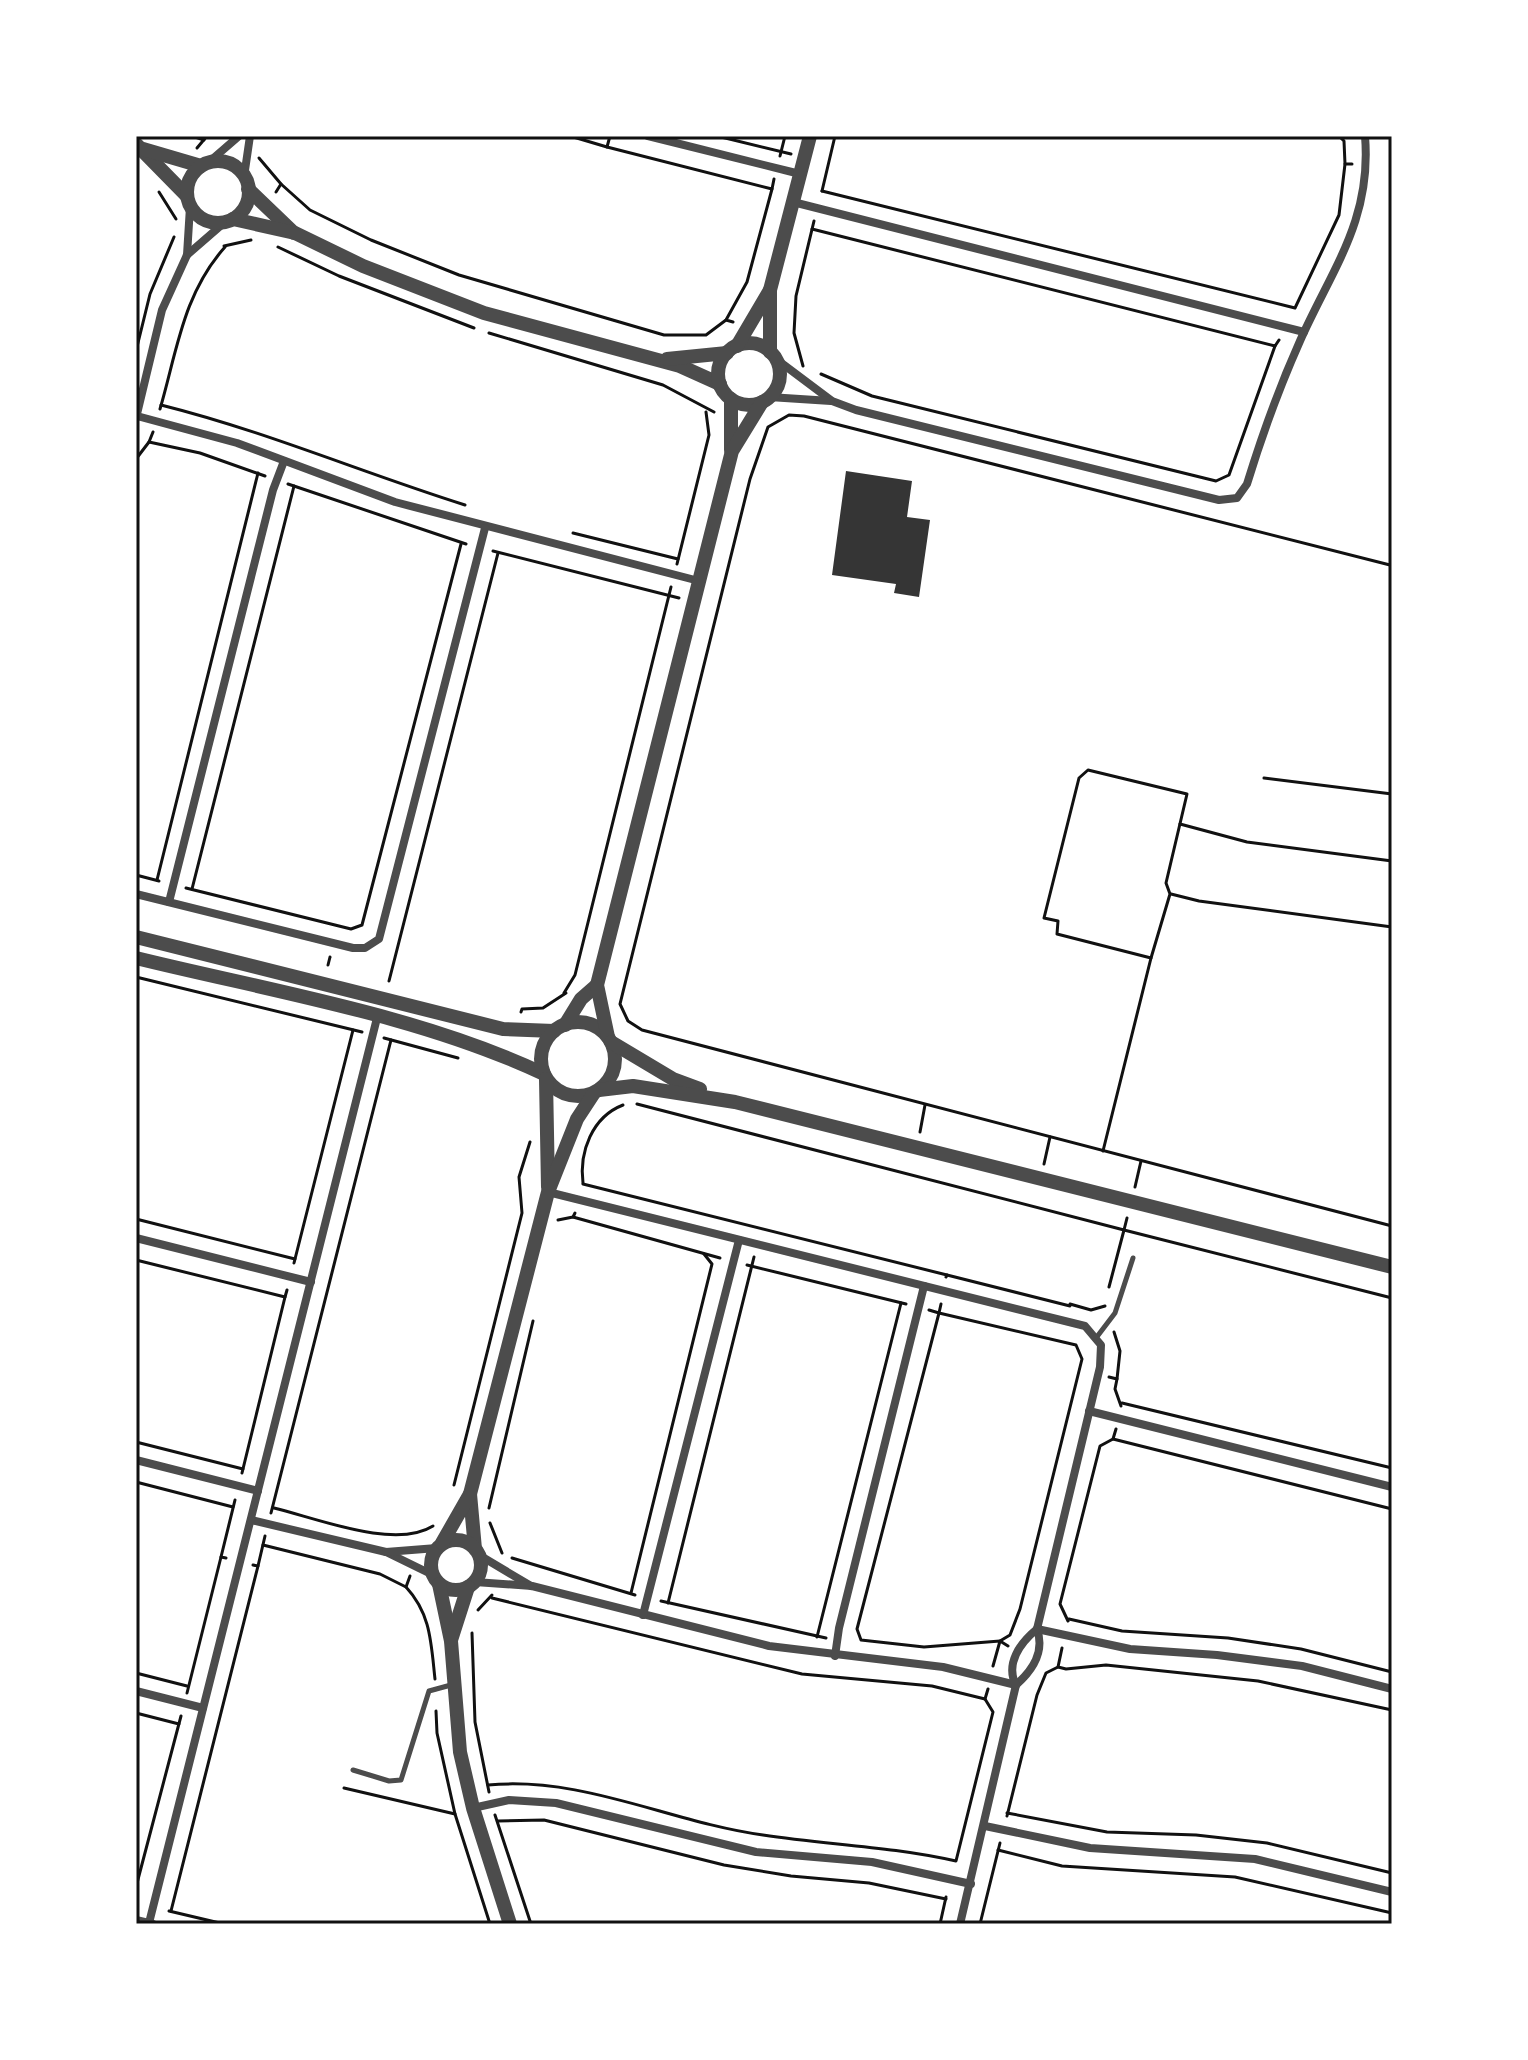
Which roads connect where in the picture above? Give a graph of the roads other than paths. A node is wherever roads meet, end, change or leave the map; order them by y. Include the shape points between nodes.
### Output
1 (239, 136) edge
2 (250, 136) edge
3 (648, 136) edge
4 (810, 136) edge
5 (1365, 136) edge
6 (140, 147) edge
7 (205, 164) junction
8 (800, 174) junction
9 (246, 183) junction
10 (188, 201) junction
11 (793, 202) junction
12 (229, 221) junction
13 (295, 233) junction
14 (187, 255) junction
15 (770, 290) junction
16 (1304, 332) junction
17 (732, 349) junction
18 (773, 356) junction
19 (658, 361) junction
20 (720, 384) junction
21 (731, 399) junction
22 (765, 400) junction
23 (832, 401) junction
24 (136, 417) edge
25 (732, 451) junction
26 (284, 461) junction
27 (485, 528) junction
28 (699, 581) junction
29 (136, 894) edge
30 (169, 902) junction
31 (136, 937) edge
32 (136, 958) edge
33 (597, 985) junction
34 (377, 1018) junction
35 (559, 1028) junction
36 (609, 1039) junction
37 (545, 1076) junction
38 (596, 1092) junction
39 (735, 1102) junction
40 (548, 1192) junction
41 (136, 1238) edge
42 (739, 1240) junction
43 (1133, 1258) dead end
44 (1392, 1267) edge
45 (311, 1282) junction
46 (924, 1286) junction
47 (1096, 1338) junction
48 (1089, 1411) junction
49 (136, 1460) edge
50 (1392, 1487) edge
51 (258, 1491) junction
52 (470, 1494) junction
53 (251, 1520) junction
54 (440, 1546) junction
55 (386, 1552) junction
56 (477, 1552) junction
57 (436, 1580) junction
58 (471, 1585) junction
59 (532, 1586) junction
60 (643, 1615) junction
61 (1037, 1629) junction
62 (451, 1641) junction
63 (835, 1656) junction
64 (452, 1685) junction
65 (1016, 1685) junction
66 (1392, 1689) edge
67 (136, 1691) edge
68 (203, 1708) junction
69 (353, 1770) dead end
70 (473, 1808) junction
71 (985, 1826) junction
72 (971, 1884) junction
73 (1392, 1892) edge
74 (136, 1920) edge
75 (151, 1924) edge
76 (510, 1924) edge
77 (960, 1924) edge

1 - 7 street
2 - 9 street
3 - 8 street
4 - 8 street
5 - 16 street via 1365,191 1356,225
6 - 7 street
6 - 10 street
7 - 9 street via 233,165
7 - 10 street via 190,179
8 - 11 street
9 - 12 street via 245,206
9 - 13 street
10 - 12 street via 209,222
10 - 14 street
11 - 15 street
11 - 16 street
12 - 13 street
12 - 14 street
13 - 19 street via 484,313
14 - 24 street via 162,310
15 - 17 street
15 - 18 street
16 - 23 street via 1243,493 1228,501
17 - 18 street via 751,343
17 - 19 street
17 - 20 street via 719,368
18 - 22 street via 778,383
18 - 23 street
19 - 20 street
20 - 21 street
21 - 22 street via 746,405
21 - 25 street
22 - 23 street
22 - 25 street
24 - 26 street
25 - 28 street
26 - 27 street
26 - 30 street
27 - 28 street
27 - 30 street via 379,939 353,948
28 - 33 street
29 - 30 street
31 - 35 street via 503,1029
32 - 34 street
33 - 35 street
33 - 36 street
34 - 37 street via 482,1047
34 - 45 street
35 - 36 street via 588,1024
35 - 37 street via 543,1046
36 - 38 street via 615,1063 607,1083
36 - 39 street via 673,1079
37 - 38 street via 553,1087 573,1096
37 - 40 street
38 - 39 street via 633,1086
38 - 40 street via 577,1119
39 - 44 street
40 - 42 street
40 - 52 street
41 - 45 street
42 - 46 street
42 - 60 street
43 - 47 lane via 1115,1313
45 - 51 street
46 - 47 street via 1085,1326
46 - 63 street
47 - 48 street via 1102,1359
48 - 50 street
48 - 61 street
49 - 51 street
51 - 53 street
52 - 54 street
52 - 56 street
53 - 55 street
53 - 68 street
54 - 55 street
54 - 56 street via 456,1539
54 - 57 street via 431,1561
55 - 57 street
56 - 58 street via 481,1569
56 - 59 street
57 - 58 street via 456,1590
57 - 62 street
58 - 59 street
58 - 62 street
59 - 60 street
60 - 63 street via 769,1646
61 - 65 street via 1041,1649
61 - 65 street via 1011,1666
61 - 66 street via 1130,1649 1302,1666
62 - 64 street
63 - 65 street via 943,1667
64 - 69 lane via 429,1691 401,1780
64 - 70 street
65 - 71 street
67 - 68 street
68 - 75 street
70 - 72 street via 528,1799 556,1803 756,1852 872,1862
70 - 76 street
71 - 72 street
71 - 73 street via 1090,1848 1255,1859
72 - 77 street
74 - 75 street

